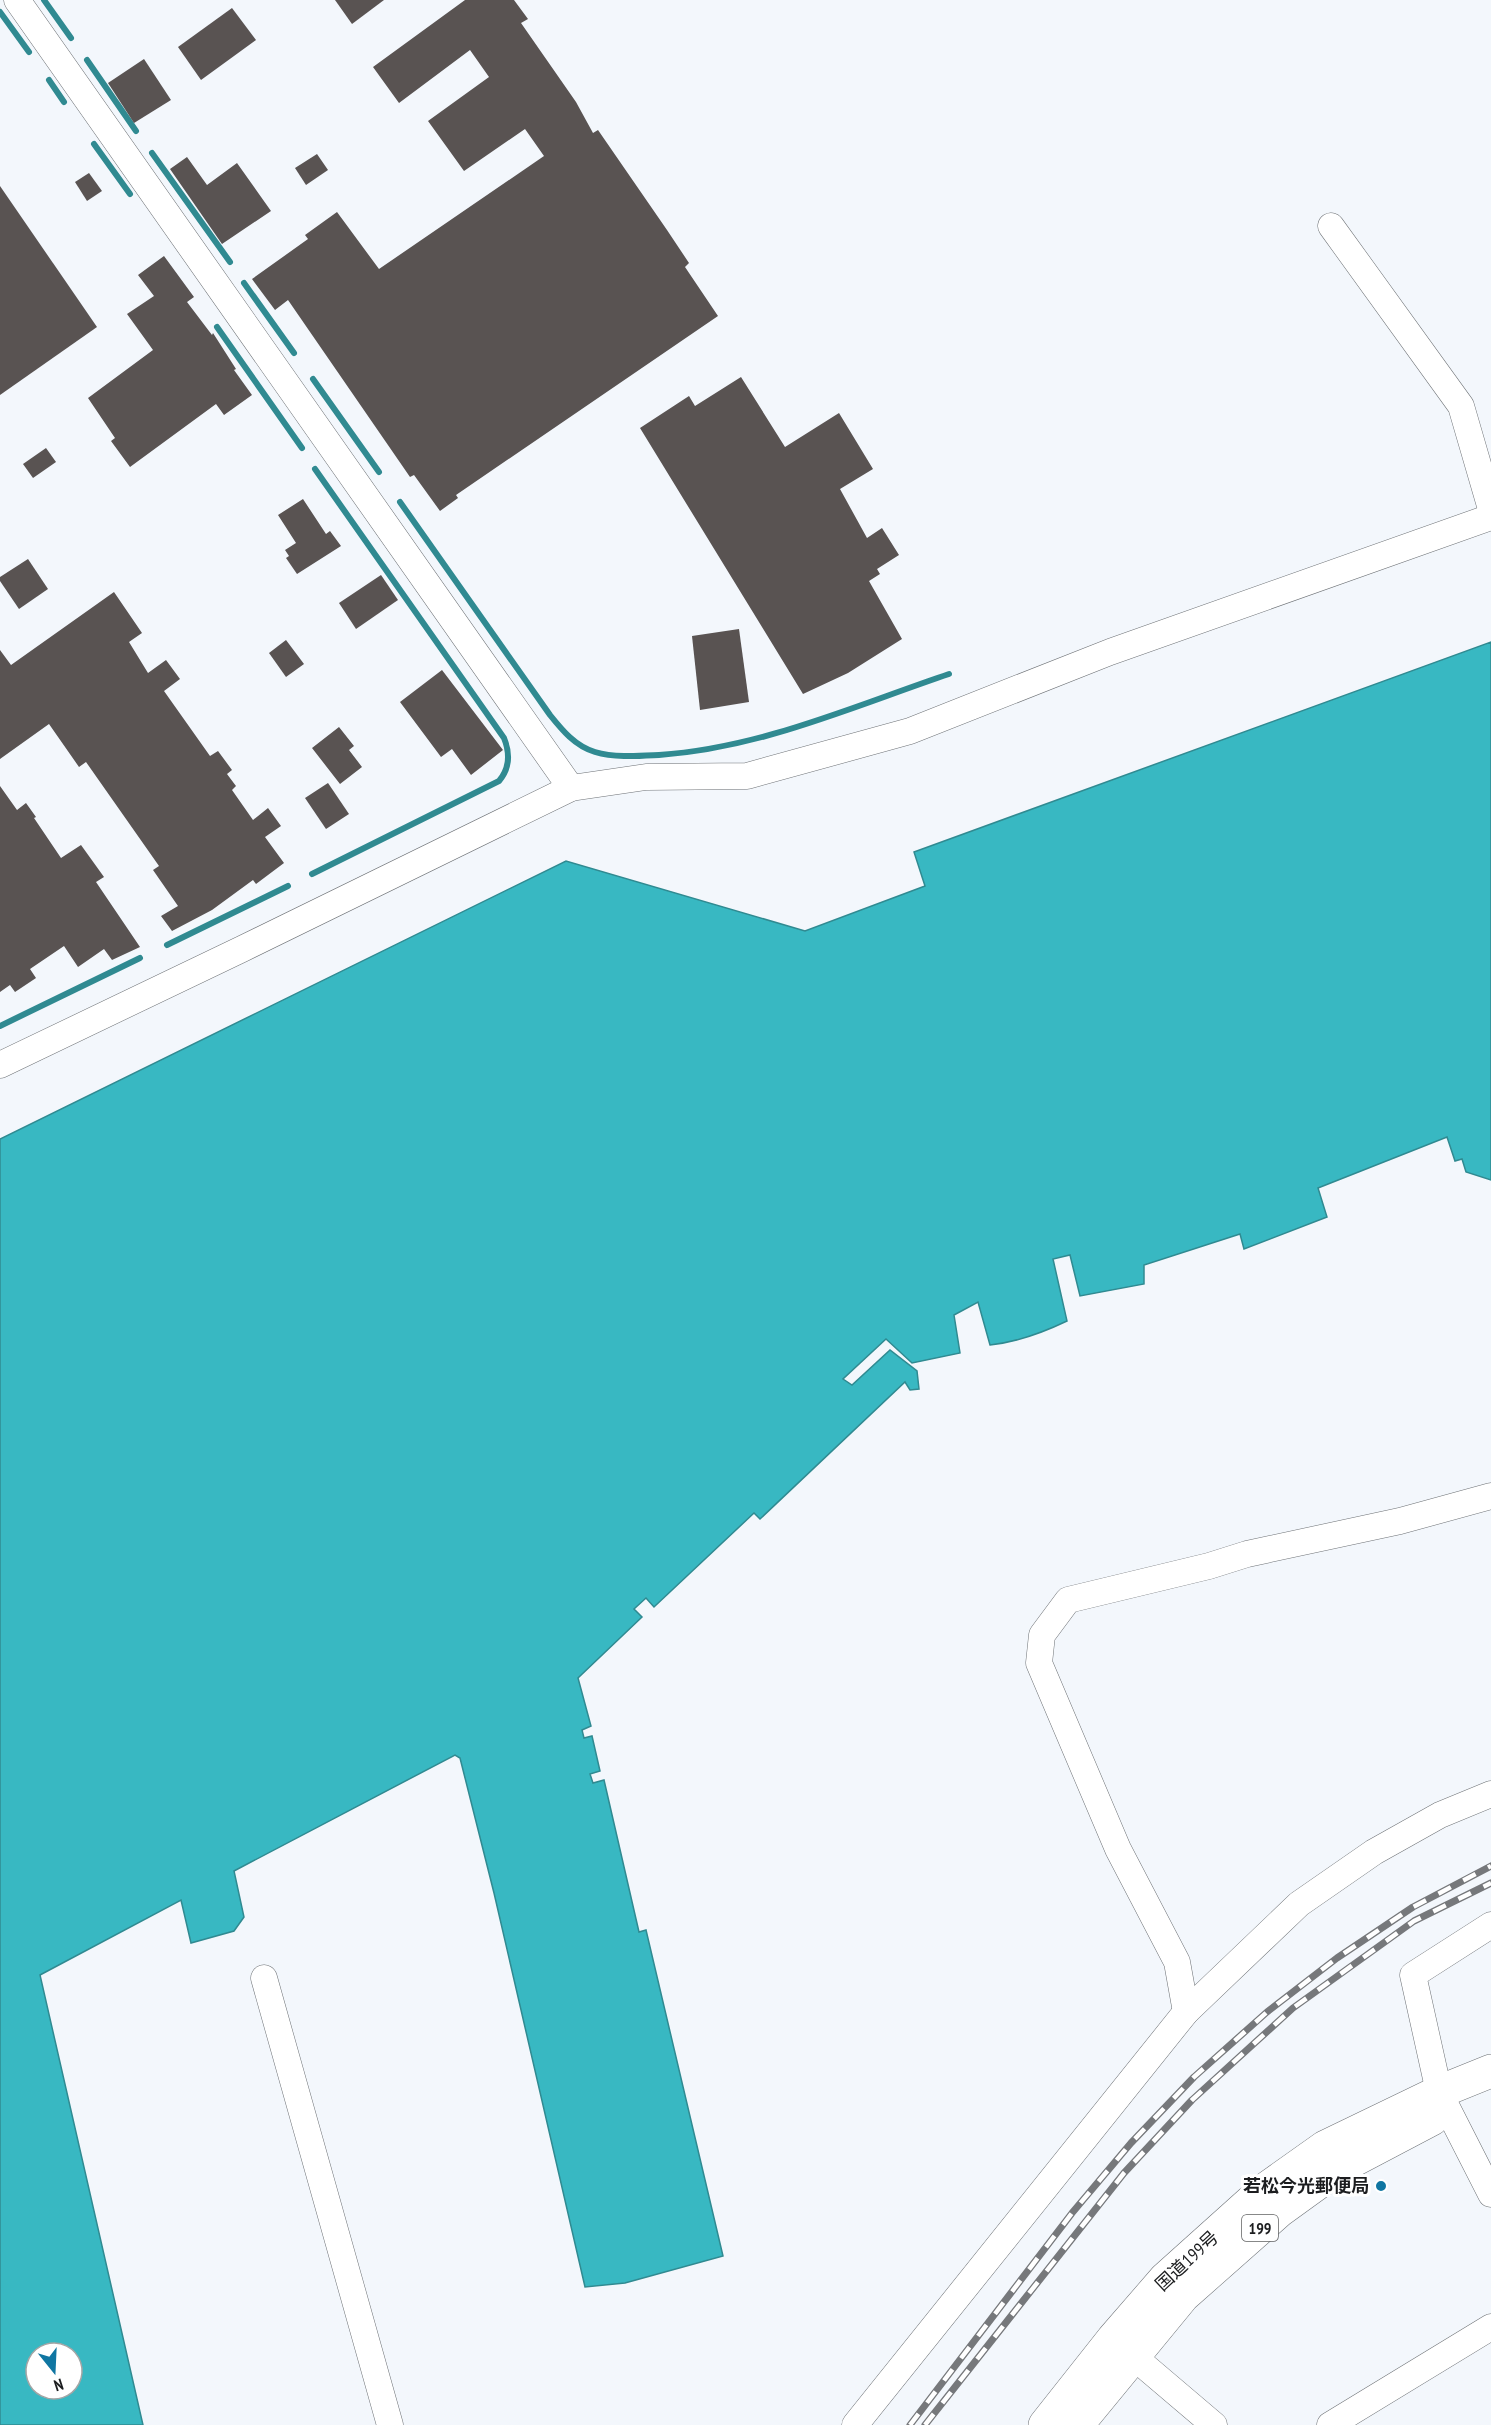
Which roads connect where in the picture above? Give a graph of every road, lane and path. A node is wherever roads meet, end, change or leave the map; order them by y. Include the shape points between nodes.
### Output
1 (17, 0) edge
2 (1331, 226) dead end
3 (1491, 509) edge
4 (1491, 517) edge
5 (571, 788) junction
6 (0, 1065) edge
7 (1491, 1496) edge
8 (1491, 1794) edge
9 (1491, 1925) edge
10 (264, 1978) dead end
11 (1186, 2012) junction
12 (1491, 2070) edge
13 (1491, 2093) edge
14 (1443, 2101) junction
15 (1491, 2194) edge
16 (1491, 2327) edge
17 (1123, 2347) junction
18 (390, 2425) edge
19 (855, 2425) edge
20 (1045, 2425) edge
21 (1077, 2425) edge
22 (1214, 2425) edge
23 (1330, 2425) edge

1 - 5 street
2 - 3 street via 1461,406
4 - 5 street via 1110,652 910,731 747,776 646,777
5 - 6 street
7 - 11 street via 1068,1600 1042,1635 1039,1663 1118,1849 1178,1962
8 - 11 street via 1440,1815 1374,1852 1299,1904
9 - 14 street via 1413,1975
10 - 18 street
11 - 19 street
12 - 14 highway, 国道199号 / 199
13 - 14 highway, 国道199号 / 199
14 - 15 street
14 - 17 highway, 国道199号 / 199 via 1325,2147 1263,2191 1165,2279
16 - 23 street
17 - 20 highway, 国道199号 / 199
17 - 21 highway, 国道199号 / 199
17 - 22 street

